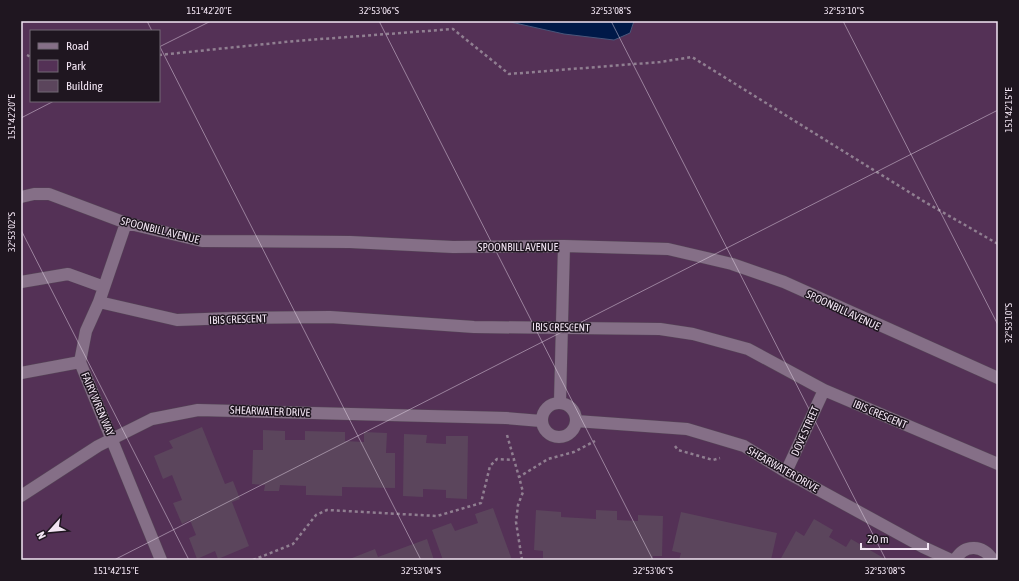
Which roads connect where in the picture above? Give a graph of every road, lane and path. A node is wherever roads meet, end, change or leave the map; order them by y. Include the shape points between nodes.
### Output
1 (27, 55) dead end
2 (160, 55) edge
3 (30, 56) edge
4 (21, 197) edge
5 (126, 223) junction
6 (998, 244) edge
7 (564, 246) junction
8 (21, 282) edge
9 (104, 287) junction
10 (99, 302) junction
11 (562, 326) junction
12 (80, 362) junction
13 (21, 373) edge
14 (998, 378) edge
15 (824, 390) junction
16 (560, 402) junction
17 (542, 421) junction
18 (576, 421) junction
19 (113, 439) junction
20 (599, 439) dead end
21 (673, 445) dead end
22 (722, 457) dead end
23 (514, 460) dead end
24 (998, 464) edge
25 (786, 472) junction
26 (21, 496) edge
27 (161, 560) edge
28 (253, 560) edge
29 (522, 560) edge
30 (951, 560) edge
31 (955, 560) edge
32 (993, 560) edge

1 - 3 path
2 - 6 path via 453,29 509,74 660,62 692,57 925,202
4 - 5 street, SPOONBILL AVENUE via 50,194
5 - 7 street, SPOONBILL AVENUE via 202,241 350,242 453,247
5 - 9 street, FAIRY WREN WAY
7 - 11 street
7 - 14 street, SPOONBILL AVENUE via 668,249 732,264 784,282
8 - 9 street via 68,274
9 - 10 street, FAIRY WREN WAY
10 - 11 street, IBIS CRESCENT via 177,320 330,318 474,327
10 - 12 street, FAIRY WREN WAY via 86,331
11 - 15 street, IBIS CRESCENT via 660,329 694,334 748,349
11 - 16 street
12 - 13 street
12 - 19 street, FAIRY WREN WAY
15 - 24 street, IBIS CRESCENT
15 - 25 street, DOVE STREET
16 - 17 street via 552,403 546,408 542,414
16 - 18 street via 573,409
17 - 18 street via 543,428 555,437 564,437 571,432
17 - 19 street, SHEARWATER DRIVE via 198,410 152,419
18 - 25 street, SHEARWATER DRIVE via 687,429 744,446
19 - 26 street, SHEARWATER DRIVE
19 - 27 street, FAIRY WREN WAY
20 - 29 path via 574,452 548,459 519,477 523,492 516,522
21 - 22 path via 678,450 713,460
23 - 28 path via 497,459 490,466 481,503 437,516 327,510 316,515 293,544
25 - 30 street, SHEARWATER DRIVE
31 - 32 street via 958,554 973,547 988,553

